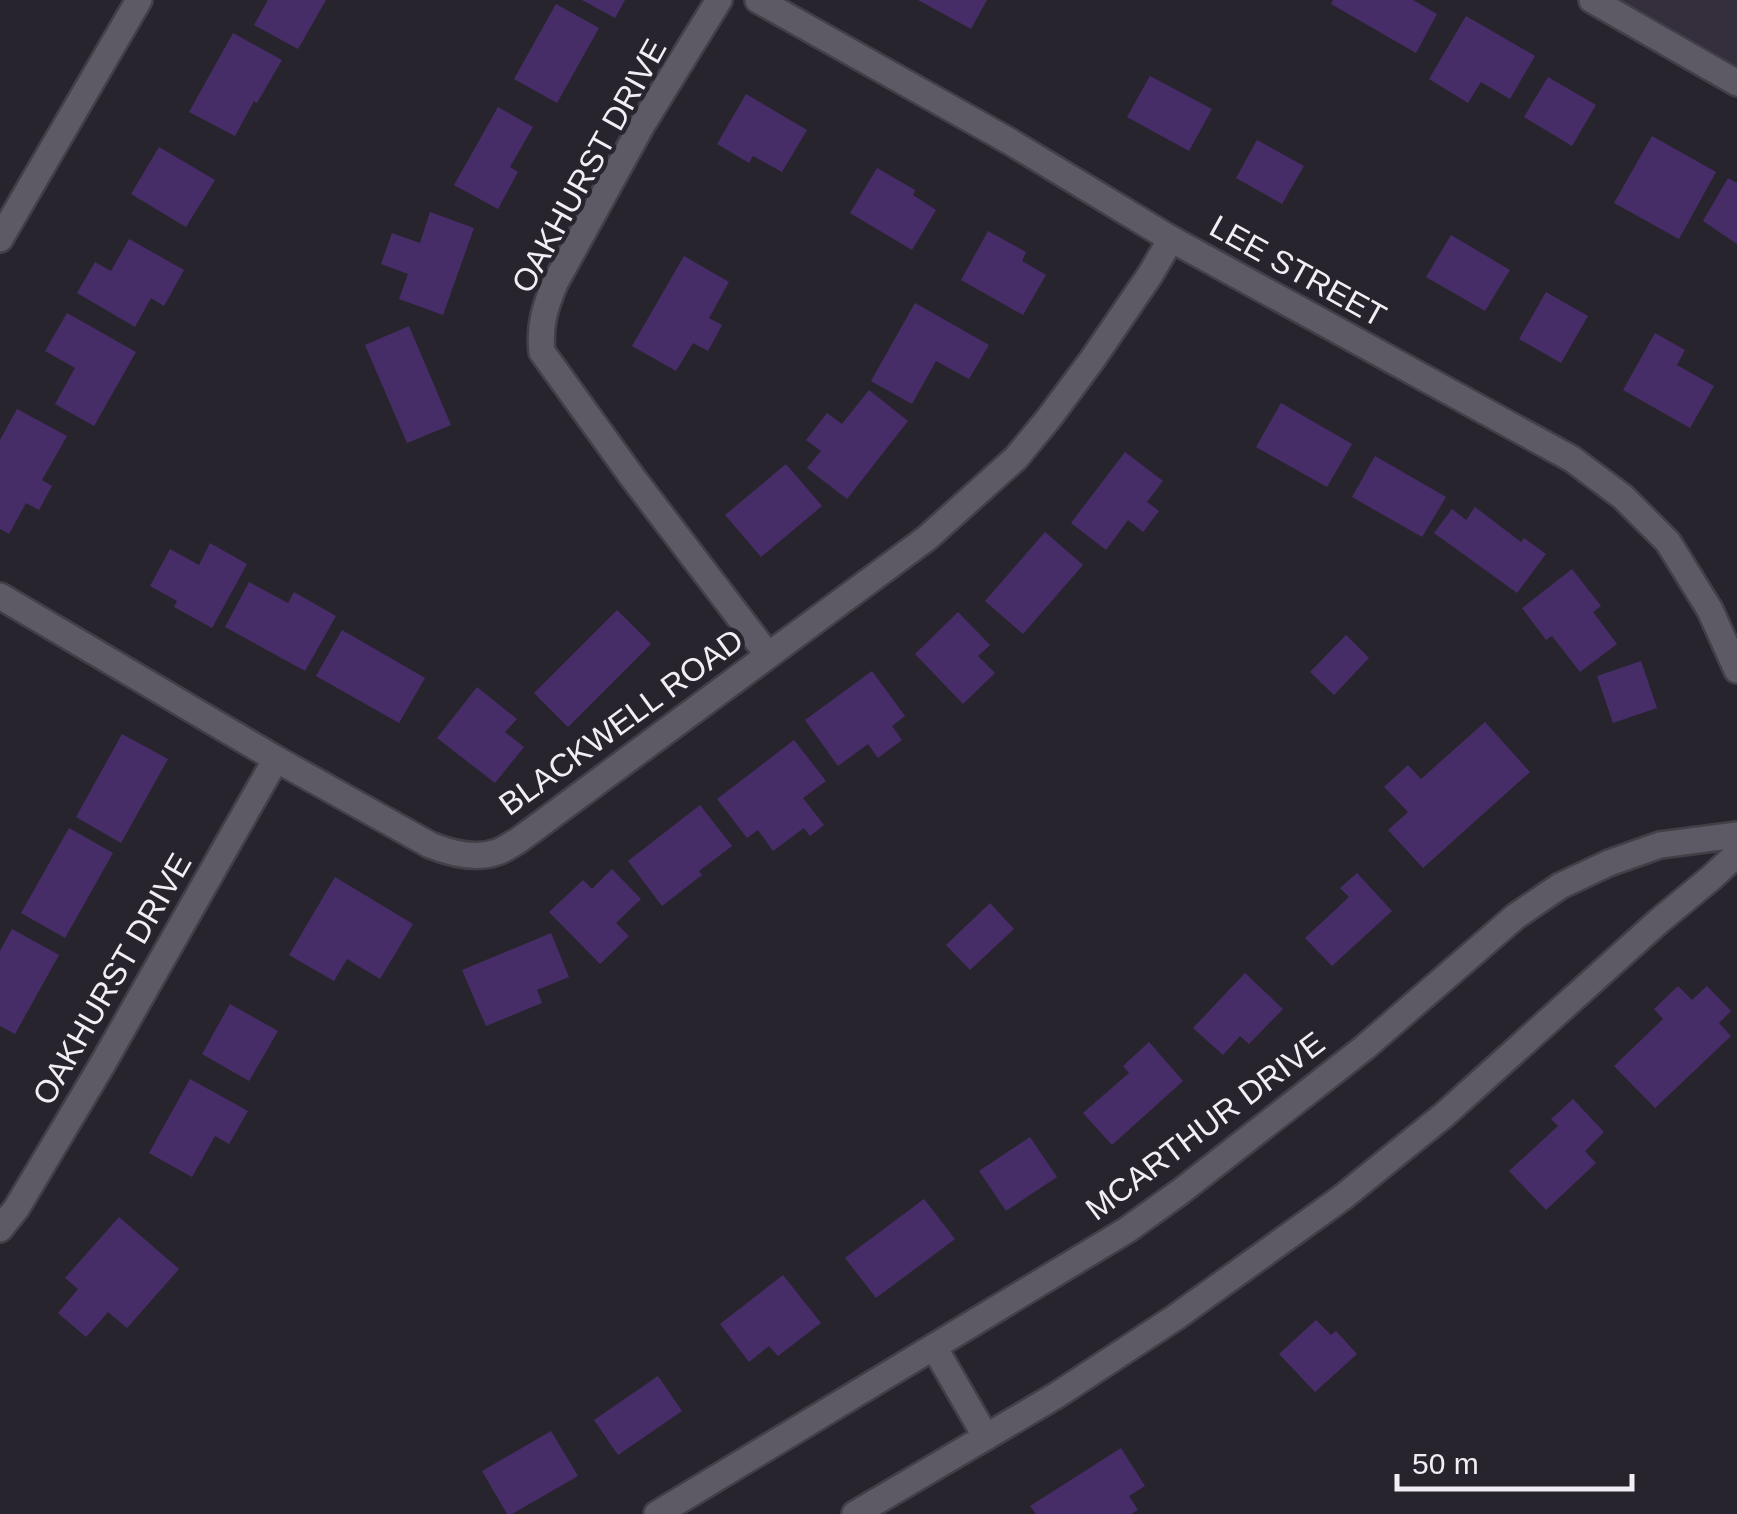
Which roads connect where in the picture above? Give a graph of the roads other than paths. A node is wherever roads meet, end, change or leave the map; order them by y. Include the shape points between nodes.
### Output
1 (139, 0) edge
2 (718, 0) edge
3 (758, 0) edge
4 (1592, 0) edge
5 (1737, 83) edge
6 (0, 238) edge
7 (1171, 239) junction
8 (0, 596) edge
9 (768, 655) junction
10 (1737, 670) edge
11 (276, 758) junction
12 (1737, 835) edge
13 (1737, 854) edge
14 (0, 1229) edge
15 (934, 1348) junction
16 (986, 1437) junction
17 (657, 1514) edge
18 (855, 1514) edge

1 - 6 street
2 - 9 street, OAKHURST DRIVE via 554,283 540,331 542,352
3 - 7 street, LEE STREET
4 - 5 street
7 - 9 street, BLACKWELL ROAD via 1104,344 1016,458 927,538
7 - 10 street, LEE STREET via 1572,459 1623,497 1668,542
8 - 11 street, BLACKWELL ROAD
9 - 11 street, BLACKWELL ROAD via 496,853 450,854
11 - 14 street, OAKHURST DRIVE via 102,1065
12 - 15 street, MCARTHUR DRIVE via 1660,845 1560,886 1180,1192
13 - 16 street via 1342,1197 1176,1317
15 - 16 street
15 - 17 street, MCARTHUR DRIVE
16 - 18 street

